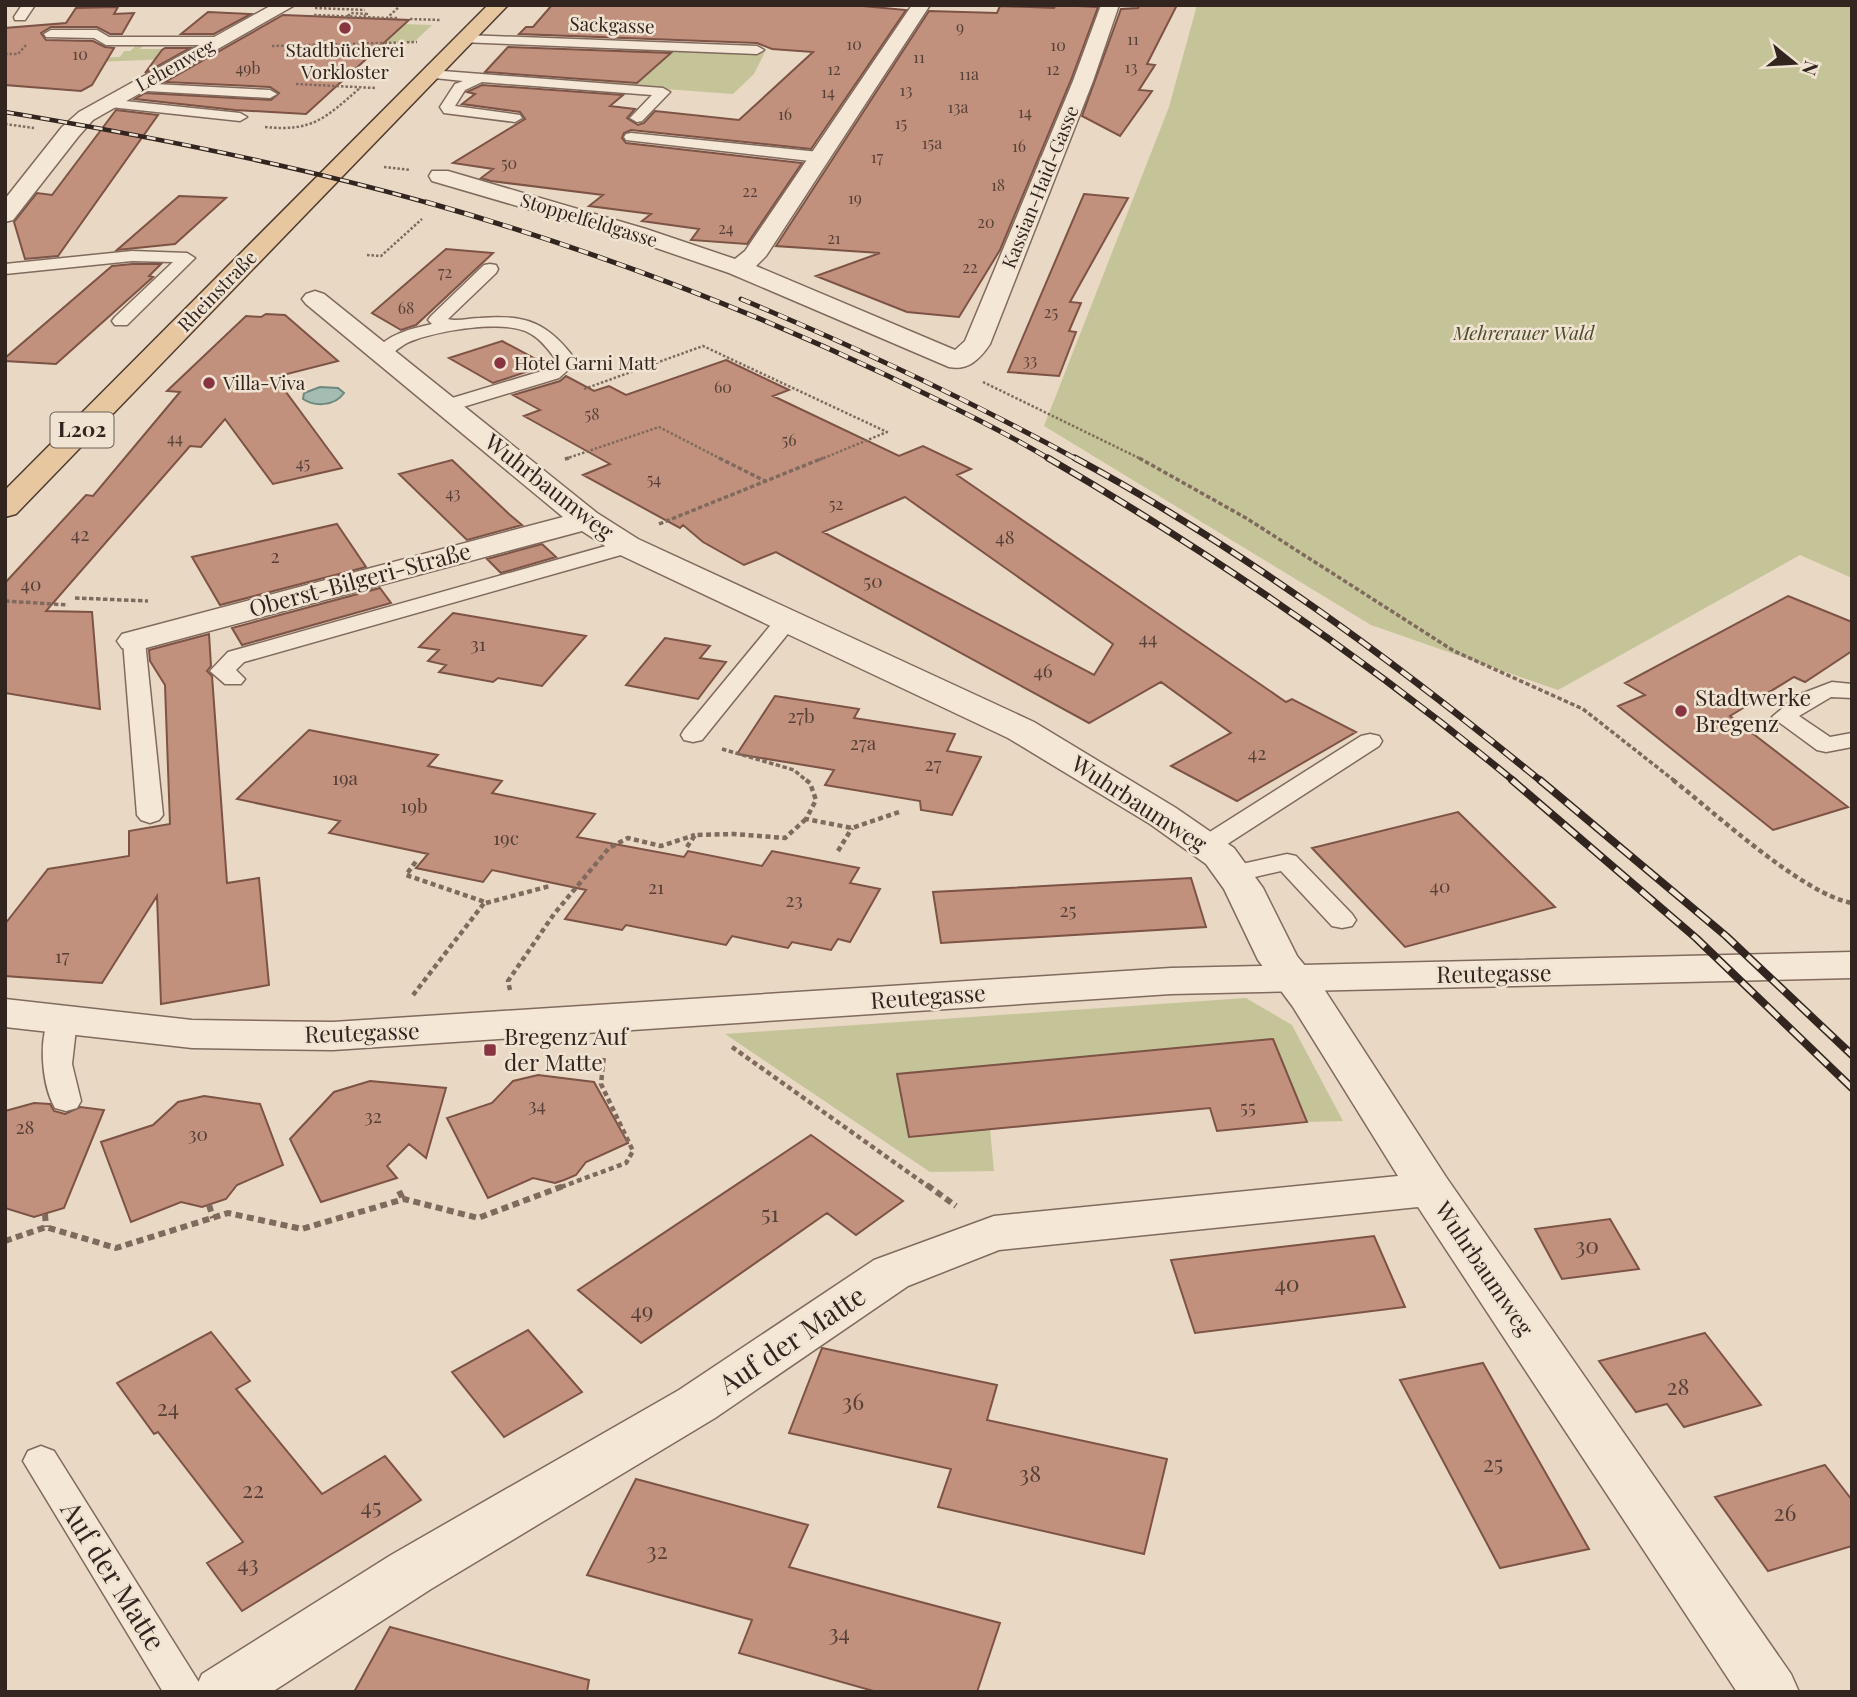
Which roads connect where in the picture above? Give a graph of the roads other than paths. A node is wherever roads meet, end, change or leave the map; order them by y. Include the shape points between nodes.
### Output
1 (29, 5) edge
2 (286, 5) edge
3 (499, 5) edge
4 (921, 5) edge
5 (1110, 5) edge
6 (20, 17) dead end
7 (51, 34) dead end
8 (465, 39) junction
9 (211, 45) junction
10 (757, 50) dead end
11 (430, 75) junction
12 (480, 78) junction
13 (135, 87) junction
14 (270, 94) dead end
15 (106, 103) junction
16 (240, 117) road end
17 (515, 118) dead end
18 (637, 118) dead end
19 (631, 137) dead end
20 (819, 157) junction
21 (440, 176) dead end
22 (5, 215) edge
23 (738, 268) junction
24 (5, 269) edge
25 (490, 269) dead end
26 (315, 299) dead end
27 (121, 321) dead end
28 (446, 326) junction
29 (383, 352) junction
30 (959, 361) joint
31 (446, 405) junction
32 (5, 508) edge
33 (586, 520) junction
34 (627, 546) junction
35 (787, 620) junction
36 (134, 641) joint
37 (233, 679) dead end
38 (1852, 691) edge
39 (693, 735) road end
40 (1852, 740) edge
41 (1370, 741) dead end
42 (150, 815) dead end
43 (1206, 846) junction
44 (1233, 874) junction
45 (1342, 920) dead end
46 (1852, 965) edge
47 (1293, 976) junction
48 (5, 1013) edge
49 (62, 1020) junction
50 (66, 1101) dead end
51 (1430, 1189) junction
52 (41, 1461) dead end
53 (185, 1692) edge
54 (223, 1692) edge
55 (1770, 1692) edge

1 - 6 lane
2 - 9 street, Lehenweg
3 - 8 main road, Rheinstraße / L202
4 - 20 street
5 - 30 street, Kassian-Haid-Gasse via 977,344
7 - 9 lane
8 - 10 lane, Sackgasse
8 - 11 main road, Rheinstraße / L202
9 - 13 street, Lehenweg
11 - 12 lane
11 - 32 main road, Rheinstraße / L202
12 - 17 lane via 460,87 449,110
12 - 18 lane via 663,92
13 - 14 lane
13 - 15 street, Lehenweg
15 - 16 lane
15 - 22 street, Lehenweg via 70,132
19 - 20 lane
20 - 23 street via 754,256
21 - 23 street, Stoppelfeldgasse
23 - 30 street, Stoppelfeldgasse
24 - 27 lane via 132,256 187,258
25 - 28 lane via 437,320
26 - 29 street, Wuhrbaumweg
28 - 29 lane via 398,340
28 - 31 lane via 511,323 537,329 568,362 552,374
29 - 31 street, Wuhrbaumweg
31 - 33 street, Wuhrbaumweg
33 - 34 street, Wuhrbaumweg
33 - 36 street, Oberst-Bilgeri-Straße
34 - 35 street, Wuhrbaumweg
34 - 37 lane via 236,657 222,671
35 - 39 lane
35 - 43 street, Wuhrbaumweg via 1021,730
36 - 42 lane
38 - 40 lane via 1814,693 1784,718 1826,745
41 - 43 lane
43 - 44 street, Wuhrbaumweg
44 - 45 lane via 1287,862
44 - 47 street, Wuhrbaumweg via 1279,960
46 - 47 street, Reutegasse
47 - 49 street, Reutegasse via 333,1036 192,1034
47 - 51 street, Wuhrbaumweg
48 - 49 street, Reutegasse
49 - 50 lane via 57,1064
51 - 54 street, Auf der Matte via 994,1233 891,1273 696,1405 411,1572
51 - 55 street, Wuhrbaumweg
52 - 53 lane, Auf der Matte

